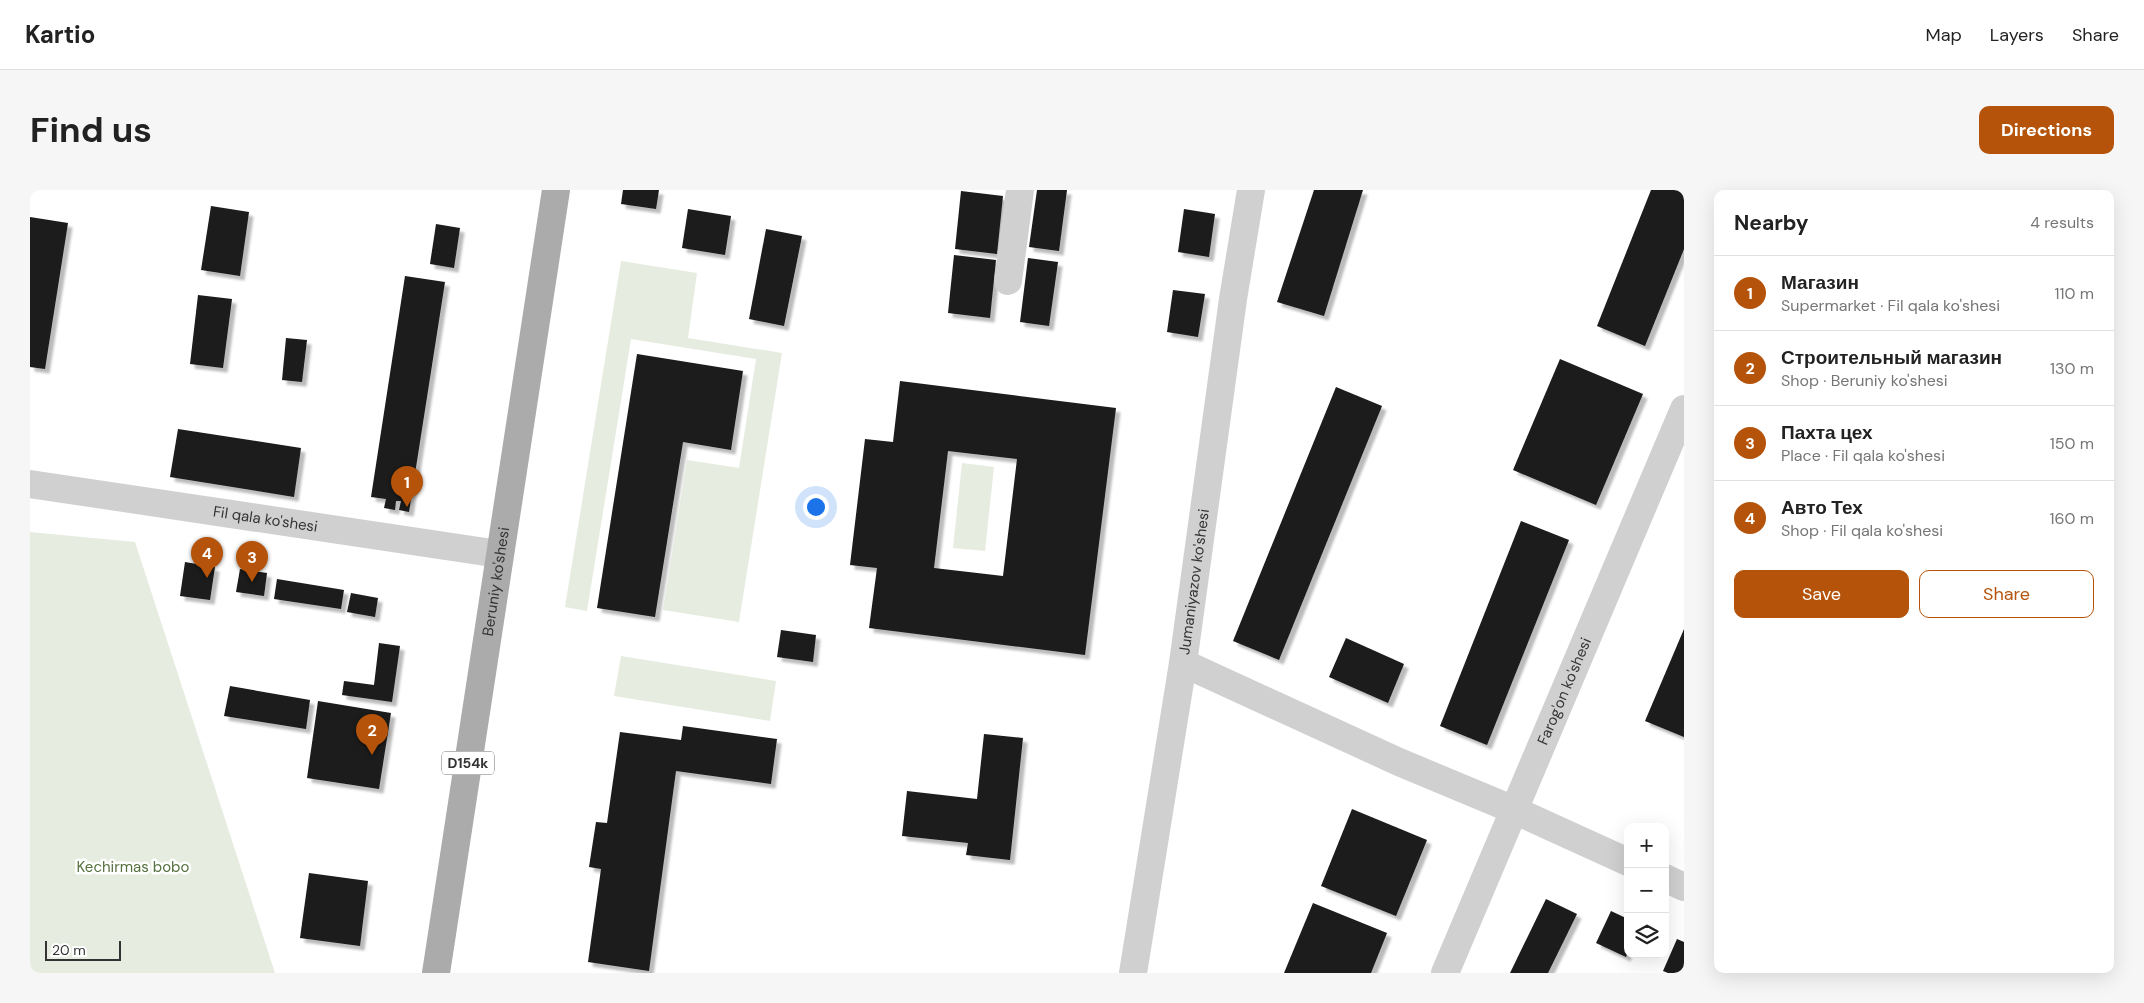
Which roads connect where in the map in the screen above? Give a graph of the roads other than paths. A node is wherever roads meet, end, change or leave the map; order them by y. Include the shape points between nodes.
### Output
1 (556, 190) edge
2 (1020, 190) edge
3 (1251, 190) edge
4 (1008, 281) dead end
5 (1684, 409) edge
6 (30, 484) edge
7 (500, 554) junction
8 (1183, 663) junction
9 (1514, 810) junction
10 (1624, 860) edge
11 (1669, 880) edge
12 (1684, 887) edge
13 (436, 973) edge
14 (1133, 973) edge
15 (1445, 973) edge

1 - 7 main road, Beruniy ko'shesi / D154k
2 - 4 street
3 - 8 street, Jumaniyazov ko'shesi
5 - 9 street, Farog'on ko'shesi
6 - 7 street, Fil qala ko'shesi
7 - 13 main road, Beruniy ko'shesi / D154k
8 - 9 street via 1399,762
8 - 14 street, Jumaniyazov ko'shesi
9 - 10 street
9 - 15 street, Farog'on ko'shesi
11 - 12 street

